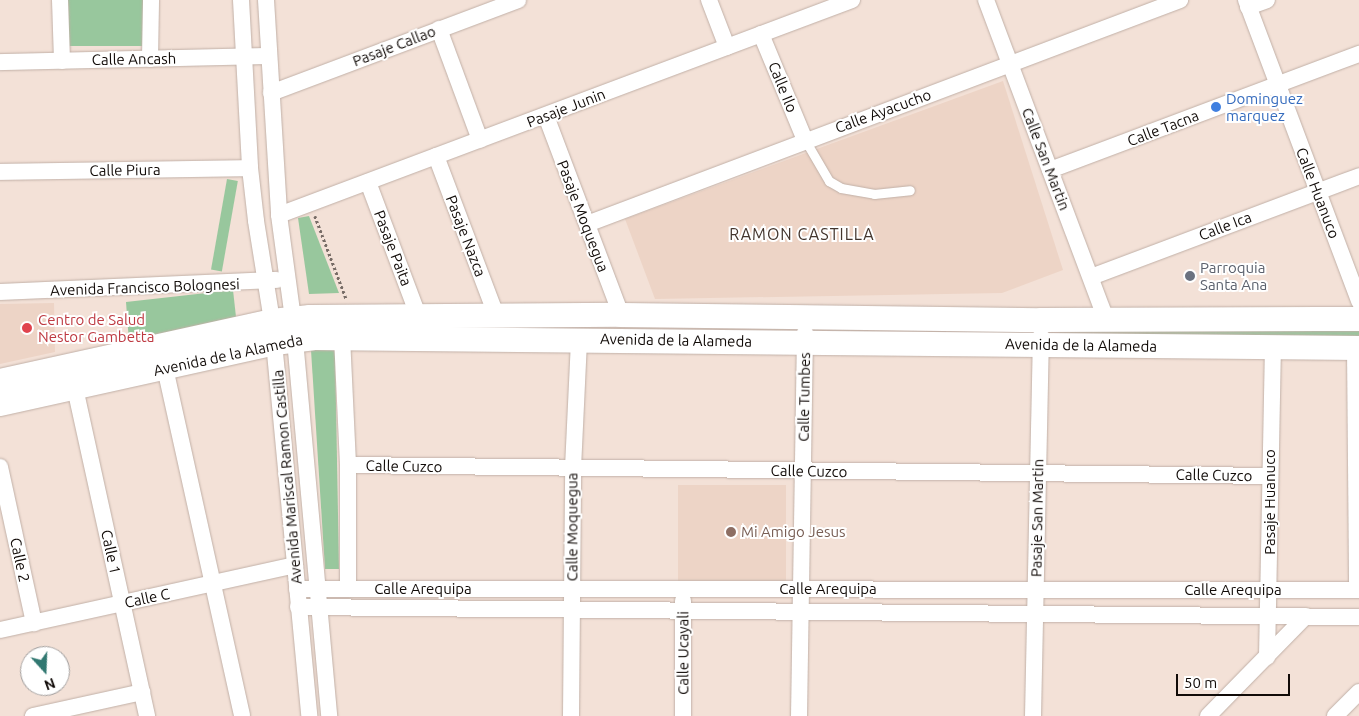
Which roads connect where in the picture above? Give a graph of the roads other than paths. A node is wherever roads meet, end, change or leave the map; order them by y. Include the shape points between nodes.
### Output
1 (60, 0) edge
2 (151, 0) edge
3 (241, 0) edge
4 (266, 0) edge
5 (518, 0) edge
6 (709, 0) edge
7 (852, 0) edge
8 (986, 0) edge
9 (1180, 0) edge
10 (1267, 0) edge
11 (1247, 3) edge
12 (820, 6) edge
13 (439, 30) junction
14 (761, 34) junction
15 (727, 47) junction
16 (1359, 54) edge
17 (269, 56) junction
18 (244, 57) junction
19 (150, 59) junction
20 (62, 61) junction
21 (0, 62) edge
22 (1010, 64) junction
23 (1278, 84) junction
24 (271, 93) junction
25 (546, 116) junction
26 (480, 140) junction
27 (805, 140) junction
28 (436, 156) junction
29 (250, 168) junction
30 (1050, 170) junction
31 (0, 172) edge
32 (1359, 176) edge
33 (368, 182) junction
34 (910, 190) dead end
35 (1318, 191) junction
36 (279, 214) junction
37 (587, 224) junction
38 (1091, 277) junction
39 (289, 279) junction
40 (267, 282) junction
41 (0, 292) edge
42 (1359, 301) edge
43 (418, 315) junction
44 (496, 315) junction
45 (621, 315) junction
46 (805, 318) junction
47 (1106, 319) junction
48 (1359, 319) edge
49 (1041, 320) junction
50 (284, 331) junction
51 (342, 337) junction
52 (579, 339) junction
53 (805, 342) junction
54 (1040, 344) junction
55 (1273, 347) junction
56 (1357, 348) edge
57 (165, 368) junction
58 (0, 381) edge
59 (75, 388) junction
60 (0, 404) edge
61 (348, 465) junction
62 (0, 467) edge
63 (573, 468) junction
64 (803, 471) junction
65 (1038, 473) junction
66 (1270, 476) junction
67 (295, 565) junction
68 (212, 583) junction
69 (297, 589) junction
70 (316, 589) junction
71 (348, 589) junction
72 (572, 589) junction
73 (683, 589) junction
74 (801, 589) junction
75 (1036, 590) junction
76 (1270, 590) junction
77 (1358, 590) edge
78 (122, 603) junction
79 (298, 607) junction
80 (318, 607) junction
81 (572, 609) junction
82 (683, 610) junction
83 (801, 612) junction
84 (1035, 614) junction
85 (1268, 616) junction
86 (1306, 616) junction
87 (1359, 617) edge
88 (34, 623) junction
89 (0, 630) edge
90 (1267, 657) junction
91 (142, 692) junction
92 (1359, 692) edge
93 (33, 716) edge
94 (147, 716) edge
95 (242, 716) edge
96 (309, 716) edge
97 (329, 716) edge
98 (571, 716) edge
99 (683, 716) edge
100 (799, 716) edge
101 (1033, 716) edge
102 (1208, 716) edge
103 (1335, 716) edge

1 - 20 street
2 - 19 street
3 - 18 street, Avenida Mariscal Ramon Castilla
4 - 17 street, Avenida Mariscal Ramon Castilla
5 - 13 street, Pasaje Callao
6 - 15 street
7 - 12 street, Pasaje Junin
8 - 22 street, Calle San Martin
9 - 22 street, Calle Ayacucho
10 - 11 street
11 - 23 street, Calle Huanuco
12 - 14 street, Pasaje Junin
13 - 24 street, Pasaje Callao
13 - 26 street
14 - 15 street, Pasaje Junin
14 - 27 street, Calle Ilo
15 - 25 street, Pasaje Junin
16 - 23 street, Calle Tacna
17 - 18 street, Calle Ancash
17 - 24 street, Avenida Mariscal Ramon Castilla
18 - 19 street, Calle Ancash
18 - 29 street, Avenida Mariscal Ramon Castilla
19 - 20 street, Calle Ancash
20 - 21 street, Calle Ancash
22 - 27 street, Calle Ayacucho
22 - 30 street, Calle San Martin
23 - 30 street, Calle Tacna
23 - 35 street, Calle Huanuco
24 - 36 street, Avenida Mariscal Ramon Castilla
25 - 26 street, Pasaje Junin
25 - 37 street, Pasaje Moquegua
26 - 28 street, Pasaje Junin
27 - 34 lane via 829,181 841,188 874,194
27 - 37 street, Calle Ayacucho
28 - 33 street, Pasaje Junin
28 - 44 street, Pasaje Nazca
29 - 31 street, Calle Piura
29 - 40 street, Avenida Mariscal Ramon Castilla
30 - 38 street, Calle San Martin
32 - 35 street, Calle Ica
33 - 36 street, Pasaje Junin
33 - 43 street, Pasaje Paita
35 - 38 street, Calle Ica
35 - 42 street, Calle Huanuco
36 - 39 street, Avenida Mariscal Ramon Castilla
37 - 45 street, Pasaje Moquegua
38 - 47 street, Calle San Martin
39 - 40 street, Avenida Francisco Bolognesi
39 - 50 street, Avenida Mariscal Ramon Castilla
40 - 41 street, Avenida Francisco Bolognesi
40 - 50 street, Avenida Mariscal Ramon Castilla
43 - 44 street, Avenida de la Alameda
43 - 50 street, Avenida de la Alameda
44 - 45 street, Avenida de la Alameda
45 - 46 street, Avenida de la Alameda
46 - 49 street, Avenida de la Alameda
46 - 53 street, Calle Tumbes
47 - 48 street, Avenida de la Alameda
47 - 49 street, Avenida de la Alameda
49 - 54 street, Pasaje San Martin
50 - 51 street, Avenida de la Alameda
50 - 57 street, Avenida de la Alameda
50 - 58 street, Avenida de la Alameda
50 - 67 street, Avenida Mariscal Ramon Castilla
50 - 70 street, Avenida Mariscal Ramon Castilla
51 - 52 street, Avenida de la Alameda
51 - 61 street
52 - 53 street, Avenida de la Alameda
52 - 63 street, Calle Moquegua
53 - 54 street, Avenida de la Alameda
53 - 64 street, Calle Tumbes
54 - 55 street, Avenida de la Alameda
54 - 65 street, Pasaje San Martin
55 - 56 street, Avenida de la Alameda
55 - 66 street, Pasaje Huanuco
56 - 77 street
57 - 59 street, Avenida de la Alameda
57 - 68 street
59 - 60 street, Avenida de la Alameda
59 - 78 street, Calle 1
61 - 63 street, Calle Cuzco
61 - 71 street
62 - 88 street, Calle 2
63 - 64 street, Calle Cuzco
63 - 72 street, Calle Moquegua
64 - 65 street, Calle Cuzco
64 - 74 street, Calle Tumbes
65 - 66 street, Calle Cuzco
65 - 75 street, Pasaje San Martin
66 - 76 street, Pasaje Huanuco
67 - 68 street, Calle C
67 - 69 street, Avenida Mariscal Ramon Castilla
68 - 78 street, Calle C
68 - 95 street
69 - 70 street, Calle Arequipa
69 - 79 street, Avenida Mariscal Ramon Castilla
70 - 71 street, Calle Arequipa
70 - 80 street, Avenida Mariscal Ramon Castilla
71 - 72 street, Calle Arequipa
72 - 73 street, Calle Arequipa
72 - 81 street, Calle Moquegua
73 - 74 street, Calle Arequipa
73 - 82 street, Calle Ucayali
74 - 75 street, Calle Arequipa
74 - 83 street, Calle Tumbes
75 - 76 street, Calle Arequipa
75 - 84 street, Pasaje San Martin
76 - 77 street, Calle Arequipa
76 - 85 street, Pasaje Huanuco
78 - 88 street, Calle C
78 - 91 street, Calle 1
79 - 80 street, Calle Arequipa
79 - 96 street, Avenida Mariscal Ramon Castilla
80 - 81 street, Calle Arequipa
80 - 97 street, Avenida Mariscal Ramon Castilla
81 - 82 street, Calle Arequipa
81 - 98 street, Calle Moquegua
82 - 83 street, Calle Arequipa
82 - 99 street, Calle Ucayali
83 - 84 street, Calle Arequipa
83 - 100 street, Calle Tumbes
84 - 85 street, Calle Arequipa
84 - 101 street, Pasaje San Martin
85 - 86 street, Calle Arequipa
85 - 90 street, Pasaje Huanuco
86 - 87 street, Calle Arequipa
86 - 90 street
88 - 89 street, Calle C
90 - 102 street
91 - 93 street
91 - 94 street, Calle 1
92 - 103 street

